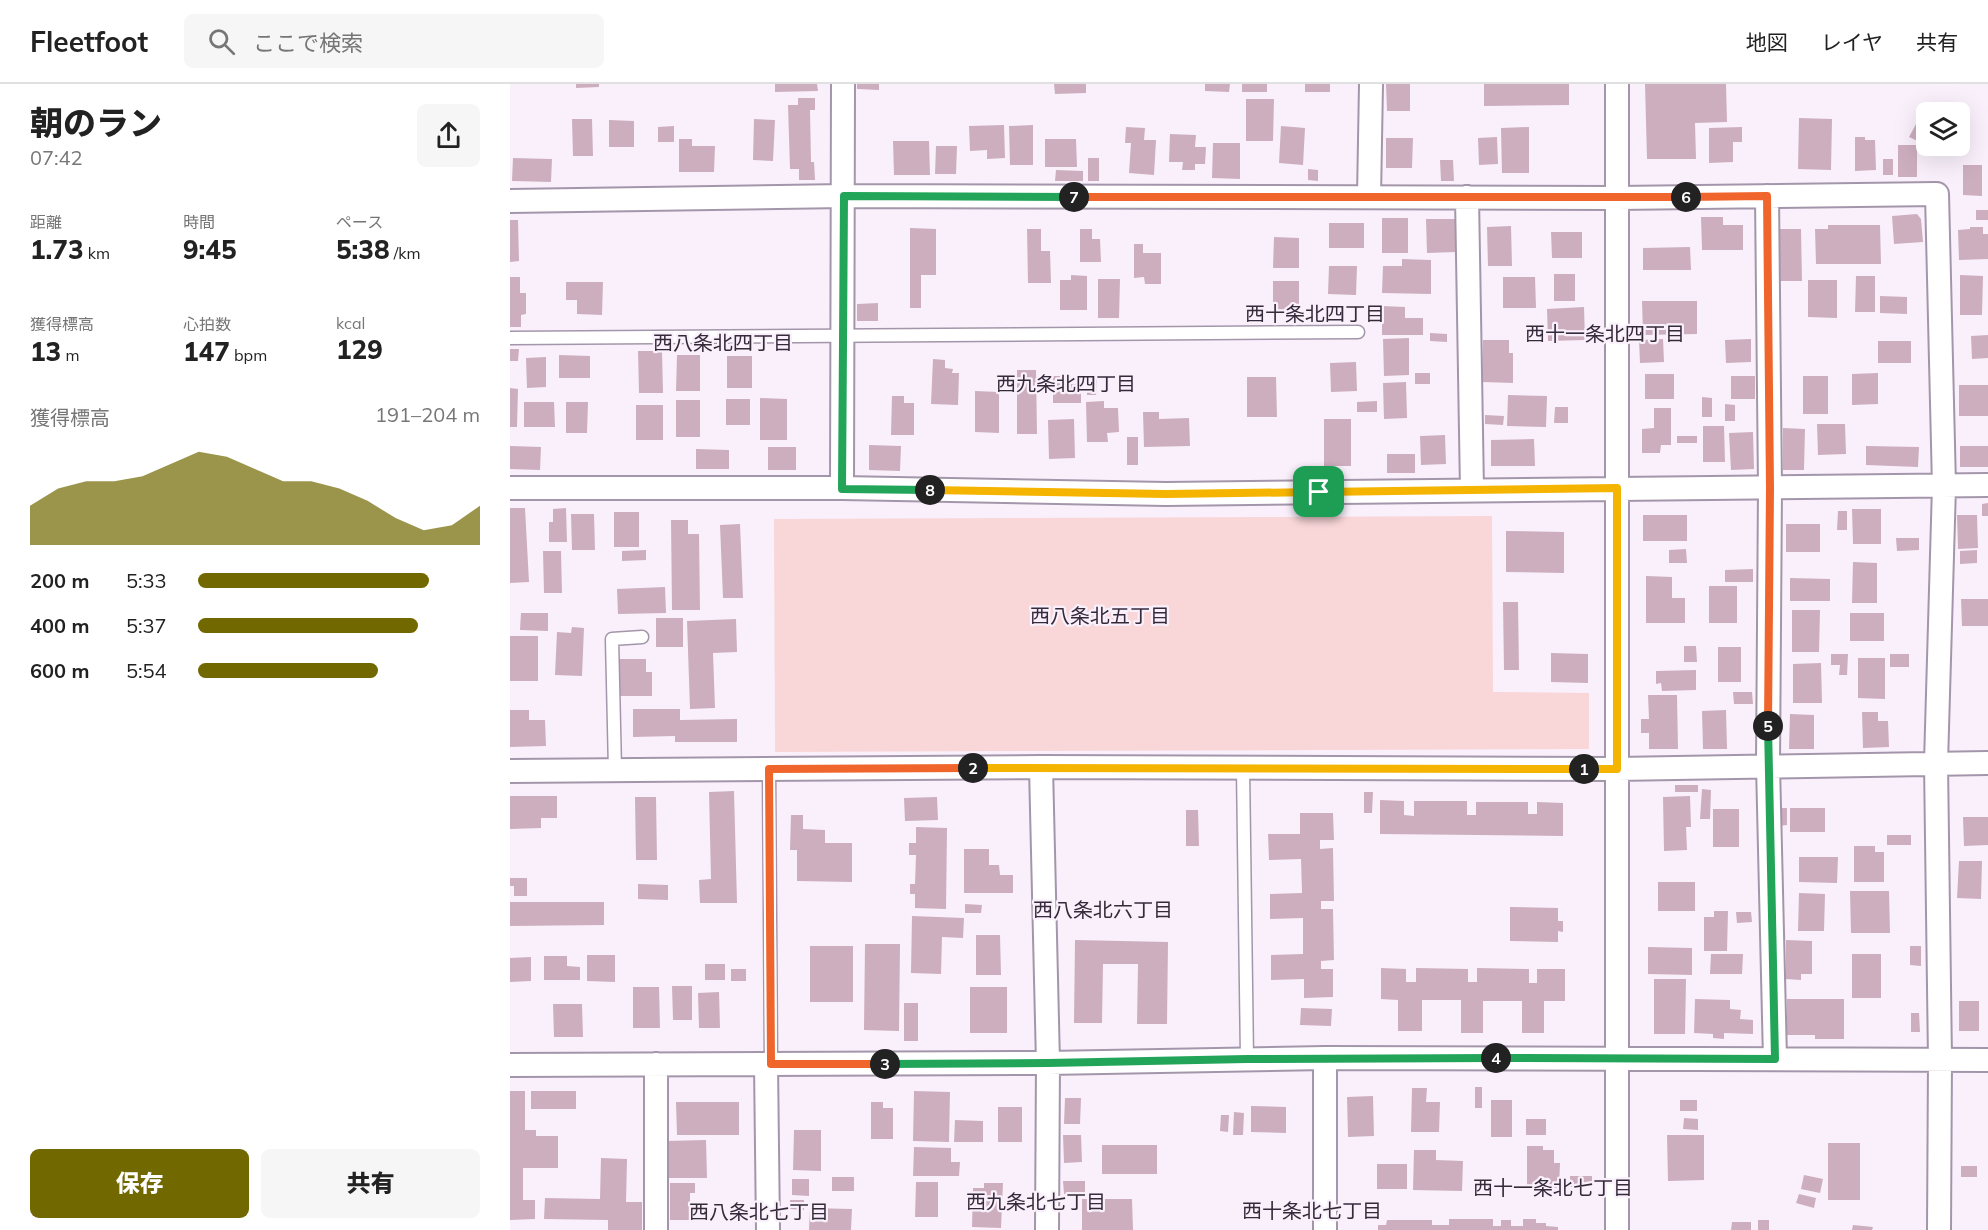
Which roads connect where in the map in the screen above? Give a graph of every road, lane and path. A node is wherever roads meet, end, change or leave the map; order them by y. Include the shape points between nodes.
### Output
1 (843, 84) edge
2 (1371, 84) edge
3 (1617, 84) edge
4 (844, 196) junction
5 (1369, 196) junction
6 (1767, 196) junction
7 (1467, 197) junction
8 (1617, 198) junction
9 (510, 201) edge
10 (1358, 332) dead end
11 (843, 337) junction
12 (510, 338) edge
13 (1988, 484) edge
14 (1944, 486) junction
15 (510, 488) edge
16 (1617, 488) junction
17 (1770, 488) junction
18 (842, 489) junction
19 (1472, 490) junction
20 (642, 637) dead end
21 (1936, 763) junction
22 (1988, 763) edge
23 (1768, 765) junction
24 (1041, 767) junction
25 (1243, 768) junction
26 (769, 769) junction
27 (1617, 769) junction
28 (615, 770) junction
29 (510, 771) edge
30 (1325, 1058) junction
31 (1617, 1058) junction
32 (1247, 1059) junction
33 (1775, 1059) junction
34 (1940, 1060) junction
35 (1988, 1060) edge
36 (1048, 1063) junction
37 (656, 1064) junction
38 (769, 1064) junction
39 (510, 1065) edge
40 (656, 1230) edge
41 (768, 1230) edge
42 (1047, 1230) edge
43 (1325, 1230) edge
44 (1617, 1230) edge
45 (1939, 1230) edge

1 - 4 street
2 - 5 street
3 - 8 street
4 - 5 street
4 - 9 street
4 - 11 street
5 - 7 street
6 - 8 street
6 - 14 street via 1937,194
6 - 17 street
7 - 8 street
7 - 19 street
8 - 16 street
10 - 11 lane
11 - 12 lane
11 - 18 street
13 - 14 street
14 - 17 street
14 - 21 street
15 - 18 street
16 - 17 street
16 - 19 street
16 - 27 street
17 - 23 street
18 - 19 street via 1166,494
20 - 28 lane via 612,639
21 - 22 street
21 - 23 street
21 - 34 street
23 - 27 street
23 - 33 street
24 - 25 street
24 - 26 street
24 - 36 street
25 - 27 street
25 - 32 lane
26 - 28 street
26 - 38 lane
27 - 31 street
28 - 29 street
30 - 31 street
30 - 32 street
30 - 43 street
31 - 33 street
31 - 44 street
32 - 36 street
33 - 34 street
34 - 35 street
34 - 45 street
36 - 38 street
36 - 42 street
37 - 38 street
37 - 39 street
37 - 40 street
38 - 41 street

